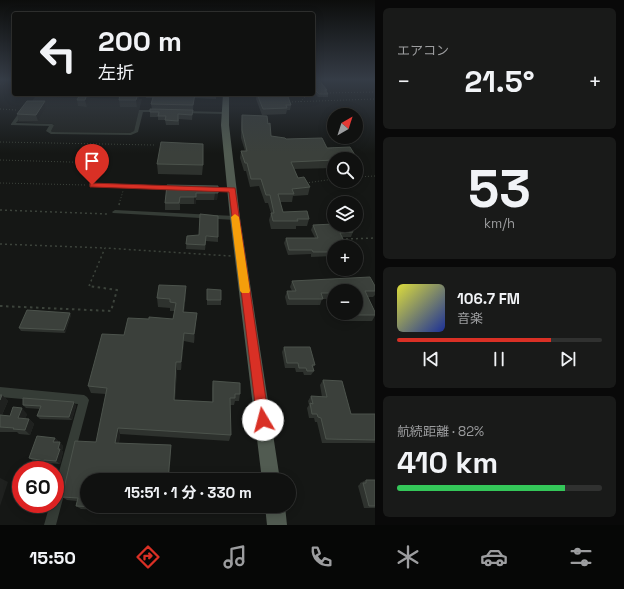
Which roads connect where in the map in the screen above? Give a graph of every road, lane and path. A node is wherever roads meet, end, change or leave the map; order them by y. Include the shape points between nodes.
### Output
1 (225, 104) edge
2 (0, 109) edge
3 (23, 111) joint
4 (164, 111) edge
5 (179, 112) edge
6 (225, 113) junction
7 (0, 142) edge
8 (154, 145) dead end
9 (0, 160) edge
10 (104, 163) dead end
11 (95, 175) dead end
12 (375, 176) edge
13 (363, 177) edge
14 (327, 181) edge
15 (0, 183) edge
16 (304, 183) edge
17 (92, 185) junction
18 (125, 186) junction
19 (178, 188) edge
20 (201, 189) edge
21 (232, 190) junction
22 (0, 210) edge
23 (115, 212) junction
24 (235, 218) junction
25 (375, 238) edge
26 (346, 239) dead end
27 (0, 244) edge
28 (105, 248) junction
29 (240, 256) junction
30 (0, 306) edge
31 (0, 392) edge
32 (270, 473) edge
33 (276, 513) edge
34 (50, 525) edge
35 (277, 525) edge

1 - 6 main road
2 - 3 path
3 - 4 street via 13,124 52,125 48,131 51,133 131,134 136,132 141,111
5 - 6 street
6 - 21 main road
7 - 8 path
9 - 10 path
11 - 17 street
12 - 13 path
14 - 16 path
15 - 17 path
17 - 18 street
18 - 19 street
18 - 23 path
20 - 21 street
21 - 24 main road
22 - 23 path via 105,214
23 - 24 street
24 - 29 main road
25 - 26 path
27 - 28 path
28 - 29 path
28 - 30 path via 89,286 118,290 111,311
29 - 32 main road
31 - 34 street via 84,400
33 - 35 main road

